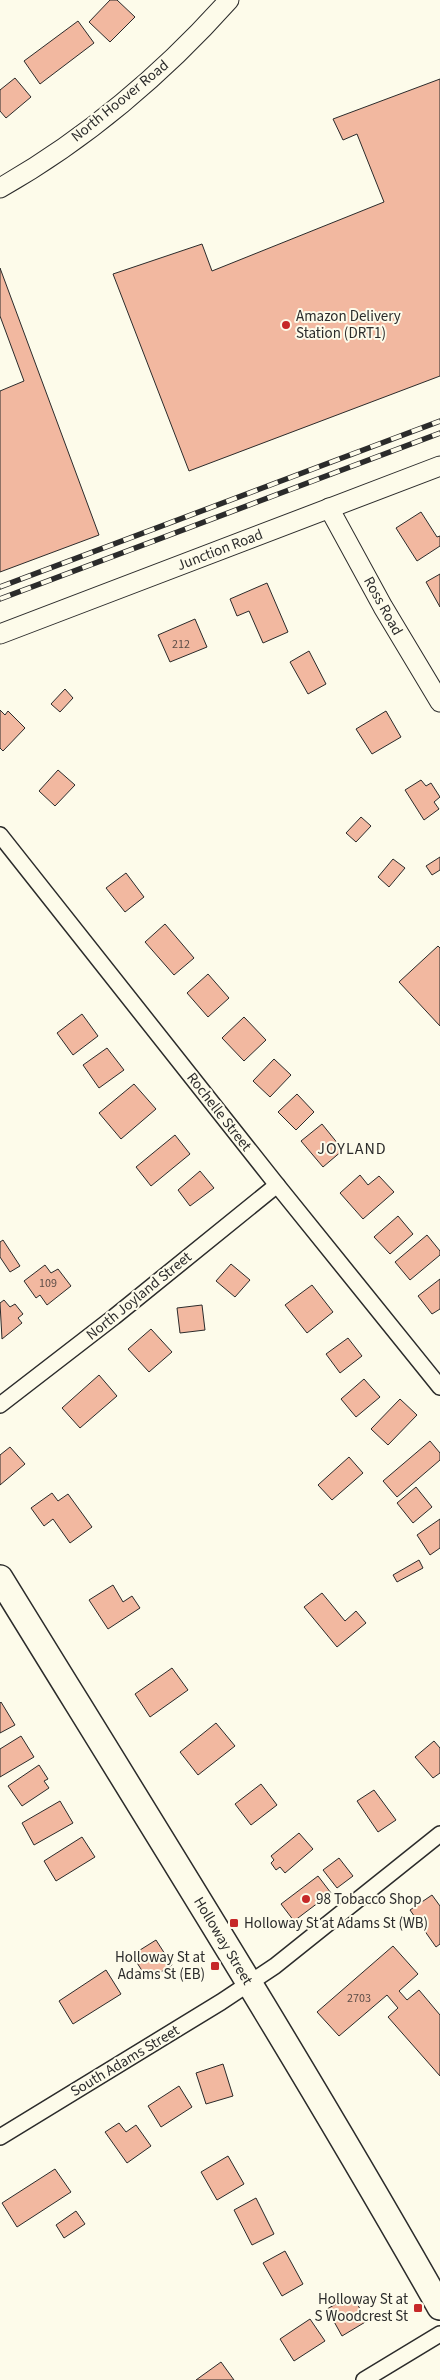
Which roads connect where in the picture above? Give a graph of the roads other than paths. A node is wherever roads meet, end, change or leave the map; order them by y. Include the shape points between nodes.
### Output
1 (229, 0) edge
2 (0, 188) edge
3 (440, 466) edge
4 (329, 508) junction
5 (0, 634) edge
6 (440, 702) edge
7 (0, 835) edge
8 (276, 1185) junction
9 (440, 1387) edge
10 (0, 1405) edge
11 (0, 1578) edge
12 (440, 1834) edge
13 (249, 1983) junction
14 (0, 2137) edge
15 (440, 2307) edge
16 (440, 2334) edge
17 (364, 2380) edge

1 - 2 street, North Hoover Road via 200,33 136,90 63,147
3 - 4 street, Junction Road
4 - 5 street, Junction Road
4 - 6 street, Ross Road
7 - 8 street, Rochelle Street
8 - 9 street, Rochelle Street
8 - 10 street, North Joyland Street
11 - 13 highway, Holloway Street
12 - 13 street, South Adams Street via 275,1966
13 - 14 street, South Adams Street
13 - 15 highway, Holloway Street
16 - 17 street

